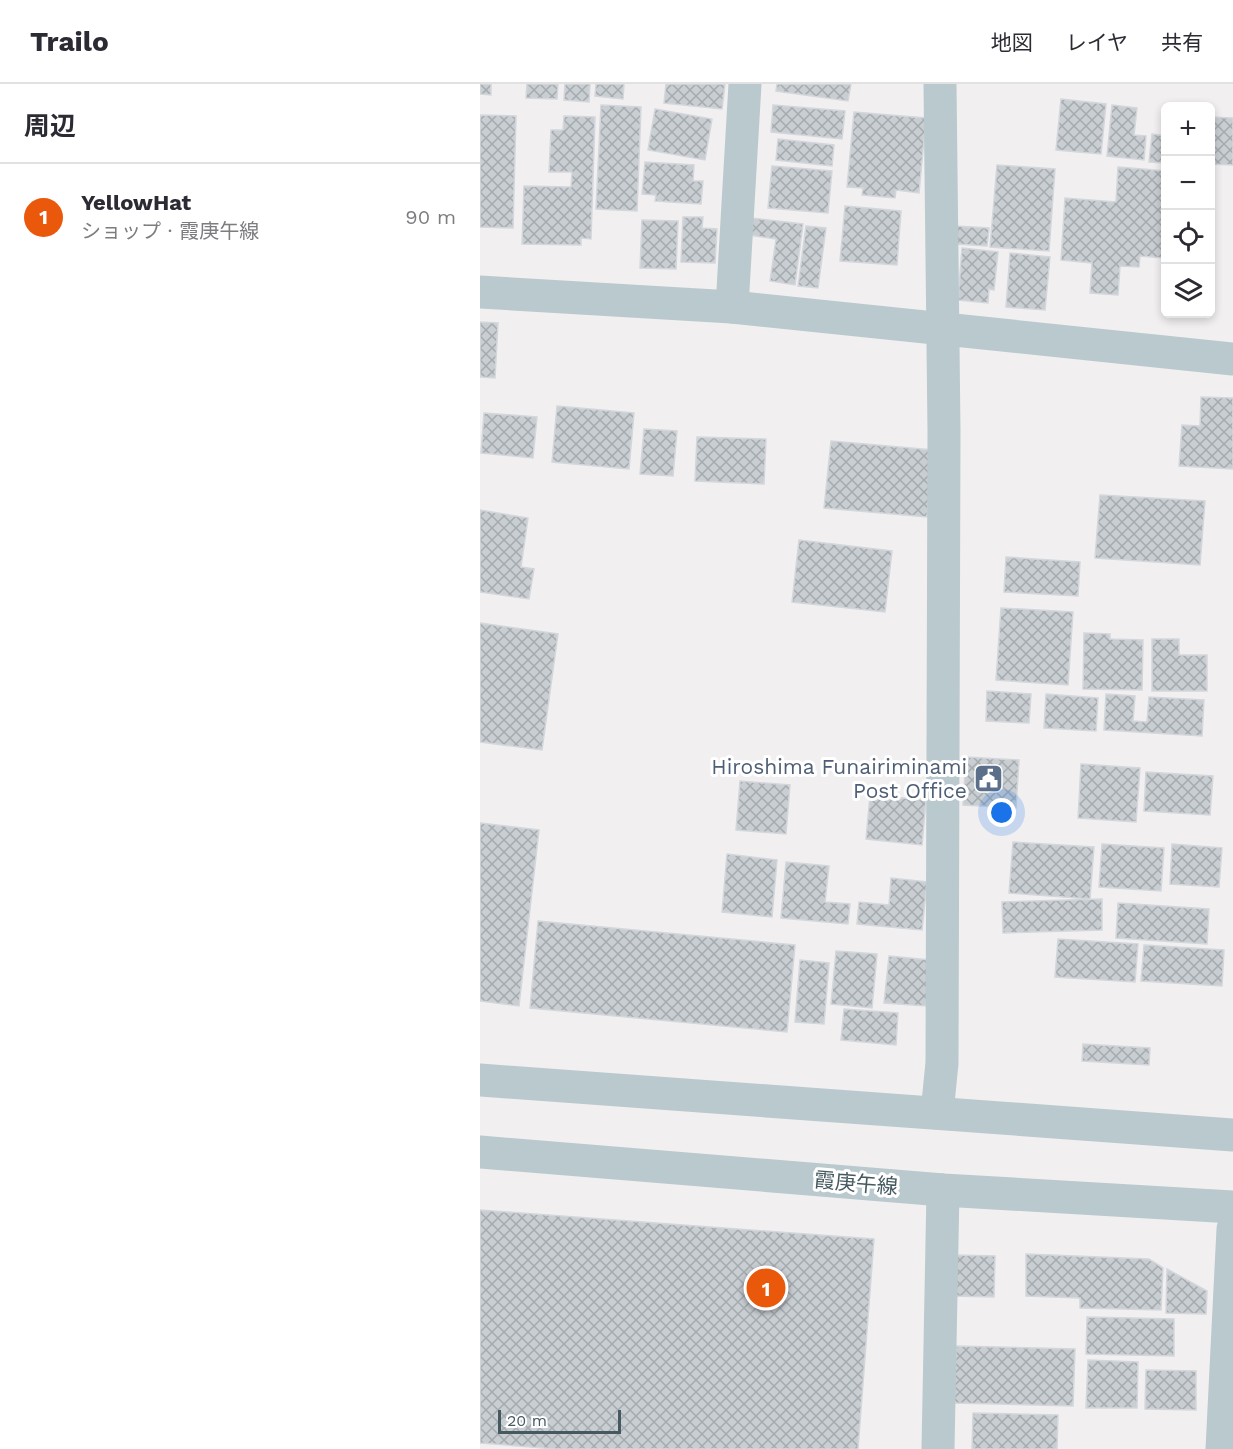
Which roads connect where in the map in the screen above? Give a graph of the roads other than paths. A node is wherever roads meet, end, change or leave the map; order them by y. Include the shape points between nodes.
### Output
1 (745, 84) edge
2 (940, 84) edge
3 (480, 292) edge
4 (732, 307) junction
5 (943, 329) junction
6 (1233, 359) edge
7 (480, 1080) edge
8 (937, 1113) junction
9 (1233, 1135) edge
10 (480, 1152) edge
11 (943, 1190) junction
12 (1233, 1207) edge
13 (1233, 1229) edge
14 (1232, 1291) edge
15 (938, 1449) edge
16 (1222, 1449) edge

1 - 4 street
2 - 5 street
3 - 4 street
4 - 5 street
5 - 6 street
5 - 8 street via 942,1063
7 - 8 street
8 - 9 street
10 - 11 street, 霞庚午線
11 - 12 street, 霞庚午線
11 - 15 street
13 - 14 street
14 - 16 street

